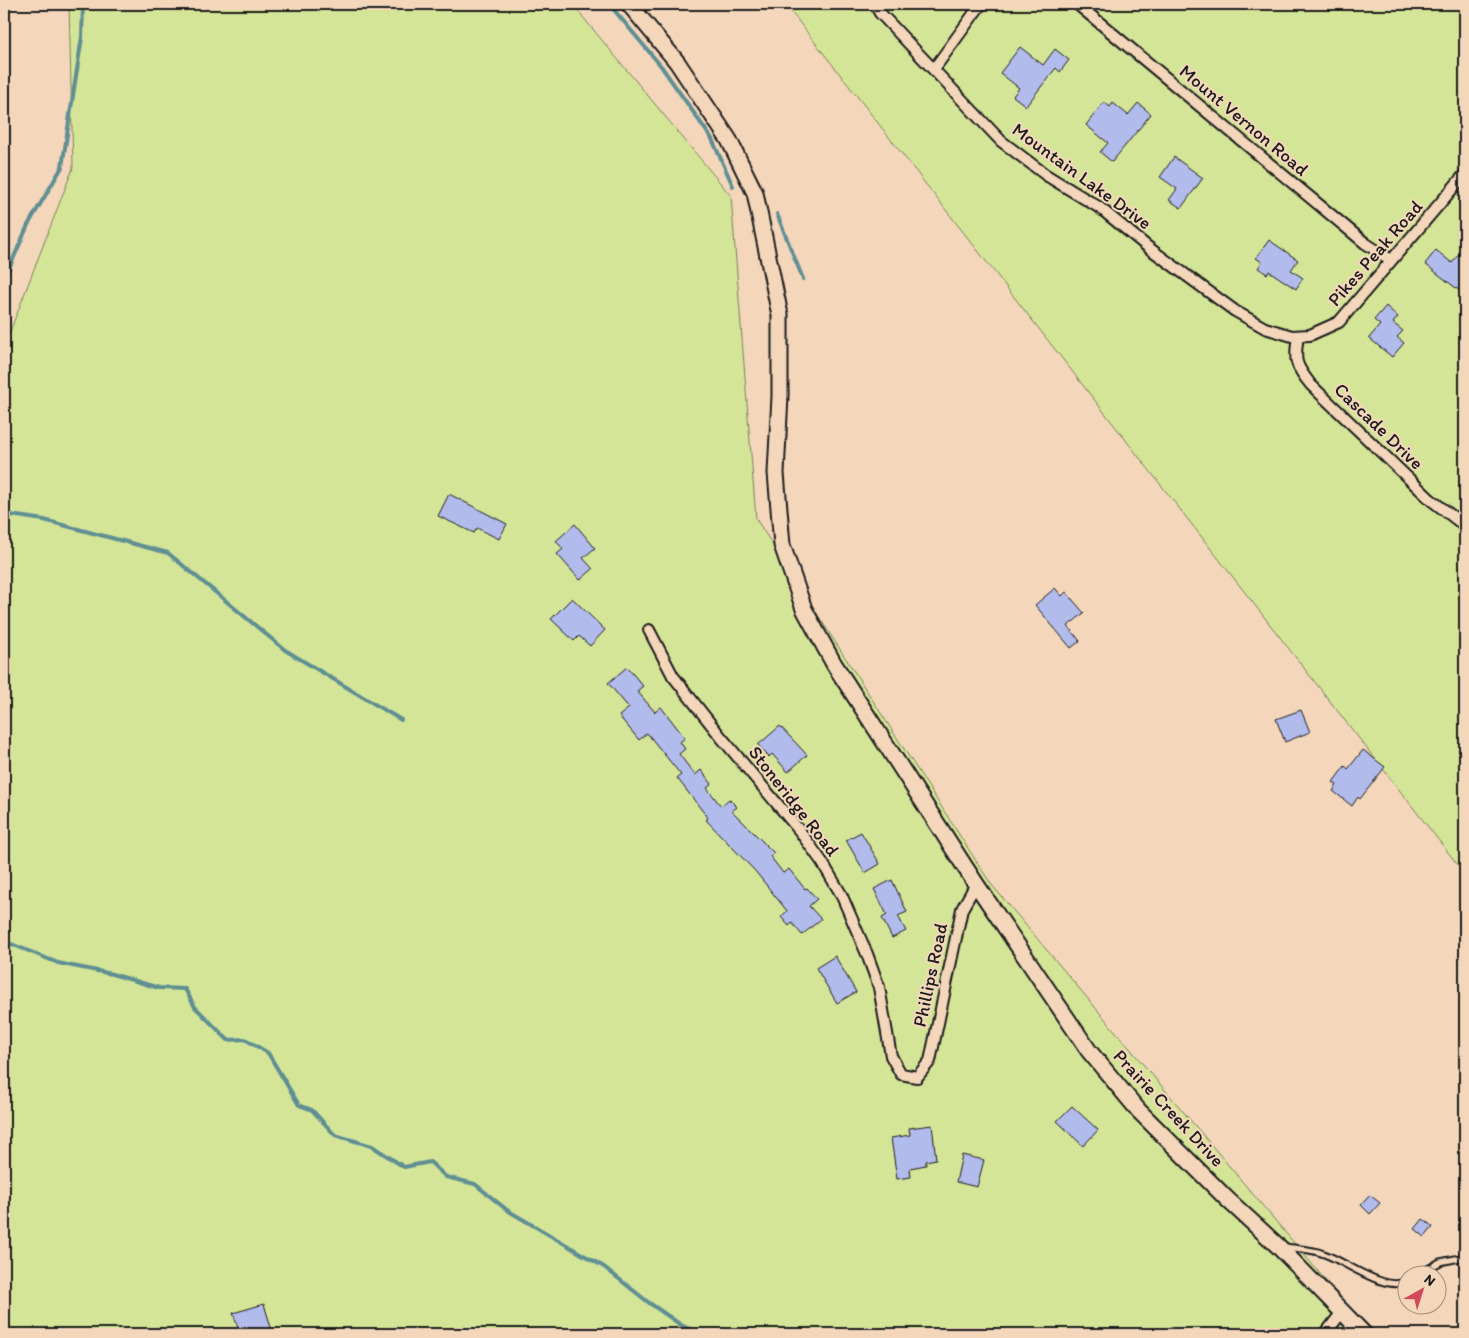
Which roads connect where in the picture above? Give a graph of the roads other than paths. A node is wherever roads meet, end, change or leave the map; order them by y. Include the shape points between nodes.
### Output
1 (629, 4) edge
2 (875, 4) edge
3 (980, 4) edge
4 (1077, 4) edge
5 (934, 69) junction
6 (1465, 174) edge
7 (1391, 260) junction
8 (1298, 336) junction
9 (1465, 526) edge
10 (649, 630) dead end
11 (976, 884) junction
12 (920, 1072) joint
13 (1278, 1246) junction
14 (1465, 1257) edge
15 (1433, 1266) edge
16 (1396, 1283) edge
17 (1342, 1312) junction
18 (1325, 1334) edge
19 (1364, 1334) edge

1 - 11 main road, Prairie Creek Drive via 677,62 729,140 756,193 780,315 776,473 782,545 804,608 834,664
2 - 5 street, Mountain Lake Drive
3 - 5 street
4 - 7 street, Mount Vernon Road via 1365,243
5 - 8 street, Mountain Lake Drive via 1001,141 1046,175 1100,208 1235,311 1265,328
6 - 7 street, Pikes Peak Road
7 - 8 street, Pikes Peak Road via 1339,322 1310,335
8 - 9 street, Cascade Drive via 1295,354 1298,369 1311,385 1430,499
10 - 12 street, Stoneridge Road via 673,676 720,737 800,830 822,862 841,894 868,954 879,987 891,1056 900,1074 916,1077
11 - 12 street, Phillips Road via 962,909 930,1061
11 - 13 main road, Prairie Creek Drive via 1089,1051 1139,1111
13 - 16 lane via 1323,1253 1383,1282
13 - 17 main road, Prairie Creek Drive
14 - 15 lane
17 - 18 street
17 - 19 main road, Prairie Creek Drive

